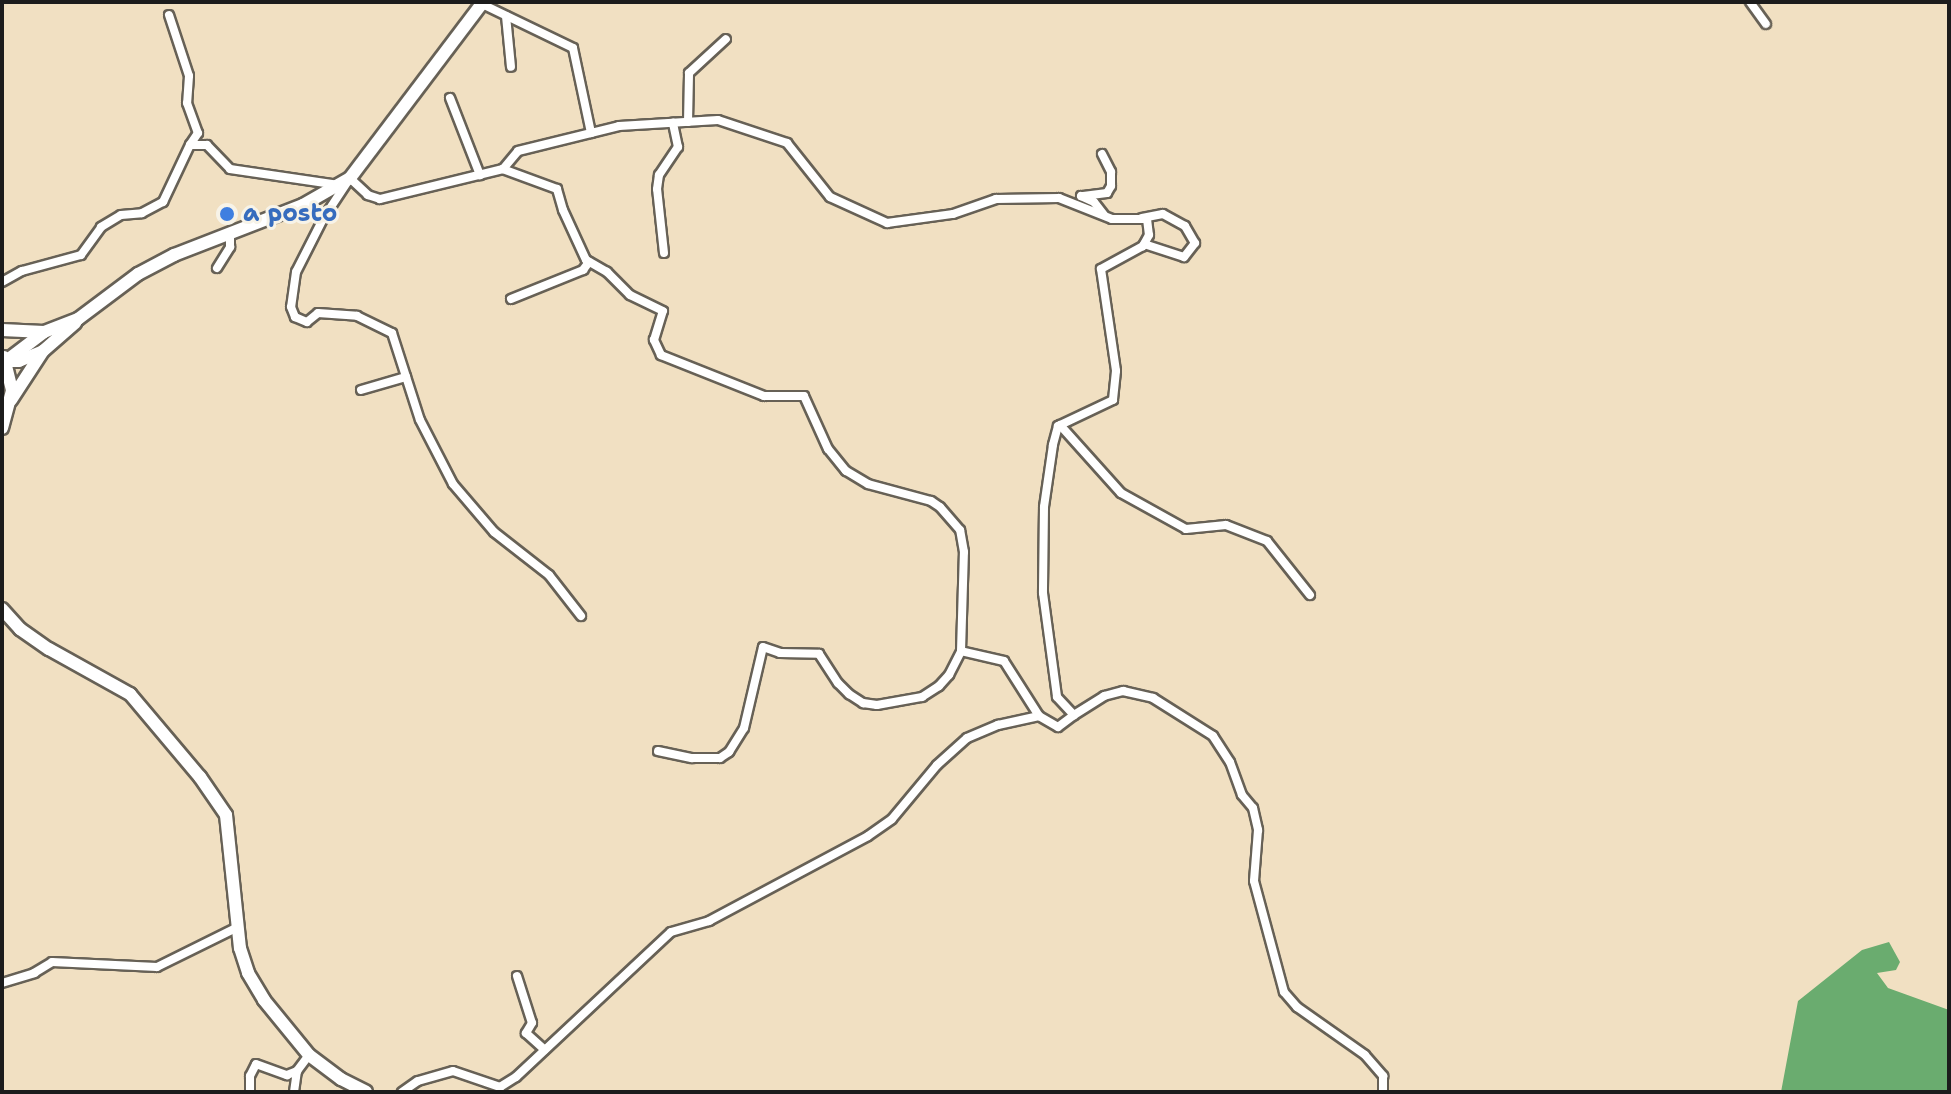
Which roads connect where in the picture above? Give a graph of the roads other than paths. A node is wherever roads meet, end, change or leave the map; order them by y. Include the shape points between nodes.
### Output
1 (1750, 2) edge
2 (483, 3) edge
3 (169, 15) dead end
4 (506, 16) junction
5 (1766, 24) dead end
6 (726, 39) dead end
7 (511, 67) dead end
8 (450, 98) dead end
9 (688, 122) junction
10 (673, 123) junction
11 (591, 133) junction
12 (190, 145) junction
13 (1102, 154) dead end
14 (503, 169) junction
15 (480, 175) junction
16 (344, 182) junction
17 (1105, 216) junction
18 (1140, 219) junction
19 (230, 233) junction
20 (1144, 244) junction
21 (664, 253) dead end
22 (589, 262) junction
23 (217, 268) dead end
24 (2, 282) edge
25 (511, 299) dead end
26 (78, 319) junction
27 (2, 330) edge
28 (44, 332) junction
29 (43, 351) junction
30 (4, 358) edge
31 (406, 377) junction
32 (361, 390) dead end
33 (11, 400) junction
34 (1060, 425) junction
35 (2, 428) edge
36 (1310, 595) dead end
37 (2, 609) edge
38 (581, 616) dead end
39 (961, 651) junction
40 (1074, 715) junction
41 (1039, 716) junction
42 (658, 751) dead end
43 (238, 927) junction
44 (517, 976) dead end
45 (2, 983) edge
46 (545, 1050) junction
47 (309, 1055) junction
48 (297, 1071) junction
49 (250, 1092) edge
50 (294, 1092) edge
51 (366, 1092) edge
52 (402, 1092) edge
53 (1383, 1092) edge

1 - 5 street
2 - 4 street
2 - 16 main road
3 - 12 street via 189,76 187,103 198,133
4 - 7 street
4 - 11 street via 573,48
6 - 9 street via 689,73
8 - 15 street
9 - 10 street
9 - 17 street via 718,120 787,143 830,197 887,223 953,214 996,199 1059,198
10 - 11 street
10 - 21 street via 678,147 659,175 657,189
11 - 14 street via 518,151
12 - 16 street via 207,145 230,169
12 - 24 street via 163,202 101,227 81,255
13 - 17 street via 1111,186 1107,193 1081,196
14 - 15 street
14 - 22 street via 559,190
15 - 16 street via 385,199
16 - 19 main road via 303,205
16 - 31 street via 296,272 291,307 295,317 307,322 318,313 357,316 392,333
17 - 18 street
18 - 20 street via 1147,219
18 - 20 street via 1163,214 1185,226 1195,243 1184,257
19 - 23 street via 230,247
19 - 26 main road via 138,274
20 - 34 street via 1101,269 1116,371 1113,400
22 - 25 street via 583,270
22 - 39 street via 630,295 663,311 654,340 661,355 764,396 804,396 828,449 846,471 868,484 940,507 960,530 964,552
26 - 28 main road
26 - 29 main road
27 - 28 main road
28 - 30 main road
29 - 30 main road via 26,359
29 - 33 main road
30 - 33 main road via 12,381
31 - 32 street
31 - 38 street via 420,420 453,484 494,532 549,575
33 - 35 main road
34 - 36 street via 1121,493 1186,529 1226,525 1267,541
34 - 40 street via 1044,507 1043,593 1057,697
37 - 43 main road via 49,649 130,694 200,777 226,815
39 - 41 street via 1004,661
39 - 42 street via 939,686 913,700 877,705 849,694 819,654 763,647 744,728 729,752 720,758 692,758
40 - 41 street via 1058,727
40 - 53 street via 1123,691 1153,698 1213,736 1253,808 1258,830 1254,881 1284,992 1365,1055 1383,1076
41 - 46 street via 967,738 892,819 868,836 709,921 671,932
43 - 45 street via 157,967 52,962
43 - 47 main road via 248,973
44 - 46 street via 532,1023 526,1033
46 - 52 street via 500,1087 453,1071 418,1081
47 - 48 street
47 - 51 main road
48 - 49 street via 287,1075 256,1064
48 - 50 street

